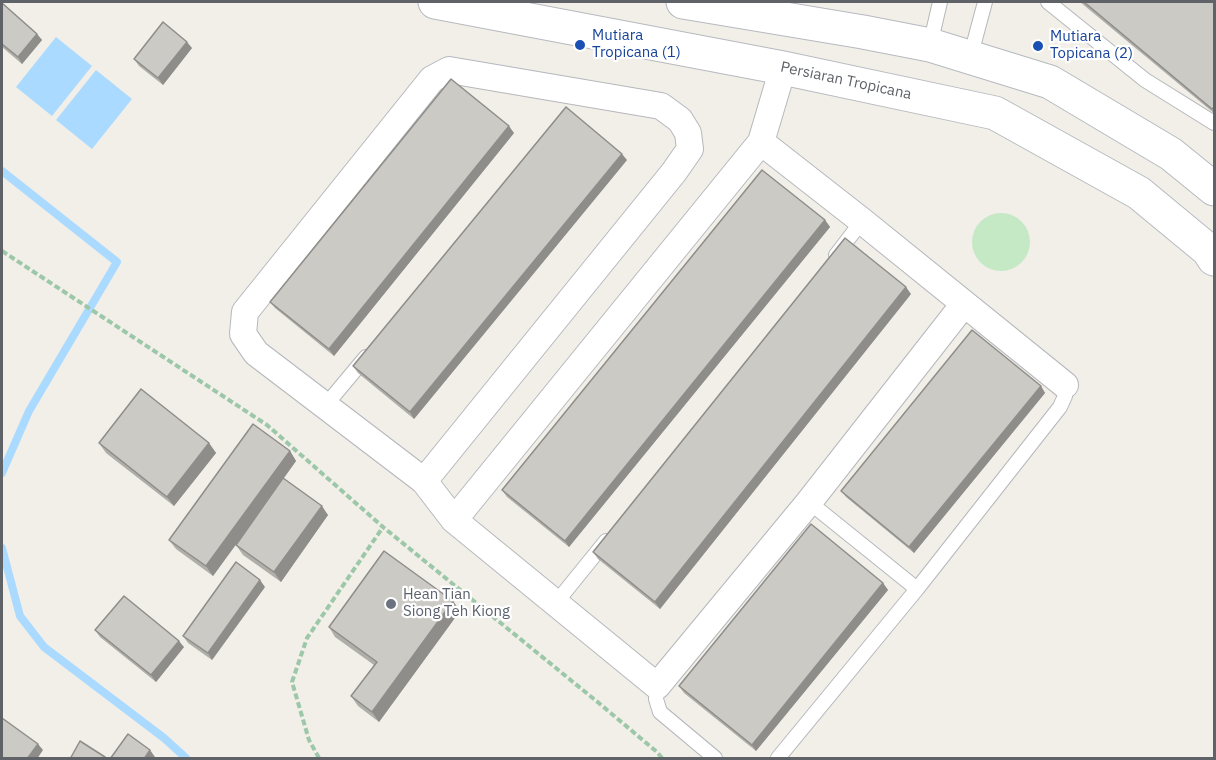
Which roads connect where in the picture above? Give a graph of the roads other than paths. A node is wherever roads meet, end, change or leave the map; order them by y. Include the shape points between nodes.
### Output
1 (435, 2) edge
2 (683, 2) edge
3 (940, 2) edge
4 (985, 2) edge
5 (1048, 2) edge
6 (930, 45) junction
7 (970, 58) junction
8 (783, 68) junction
9 (1215, 123) edge
10 (760, 142) junction
11 (1215, 189) edge
12 (862, 221) junction
13 (1215, 259) edge
14 (825, 268) edge
15 (964, 304) junction
16 (371, 351) edge
17 (1065, 385) joint
18 (326, 406) junction
19 (424, 481) junction
20 (809, 502) junction
21 (454, 520) junction
22 (615, 529) edge
23 (917, 588) junction
24 (555, 604) junction
25 (657, 686) junction
26 (716, 759) edge
27 (778, 759) edge

1 - 8 main road, Persiaran Tropicana
2 - 6 main road
3 - 6 lane
4 - 7 lane
5 - 9 lane via 1145,80
6 - 7 main road
7 - 11 main road via 1050,82 1171,154
8 - 10 street
8 - 13 main road, Persiaran Tropicana via 994,112 1139,193
10 - 12 street
10 - 21 street
12 - 14 lane
12 - 15 street
15 - 17 street
15 - 20 street
16 - 18 lane
17 - 23 lane via 1060,408
18 - 19 street
18 - 19 street via 256,353 243,334 245,312 432,79 449,70 568,99 661,105 680,120 688,133 690,148
19 - 21 street
20 - 23 lane
20 - 25 street
21 - 24 street
22 - 24 lane
23 - 27 lane
24 - 25 street
25 - 26 lane via 660,712

